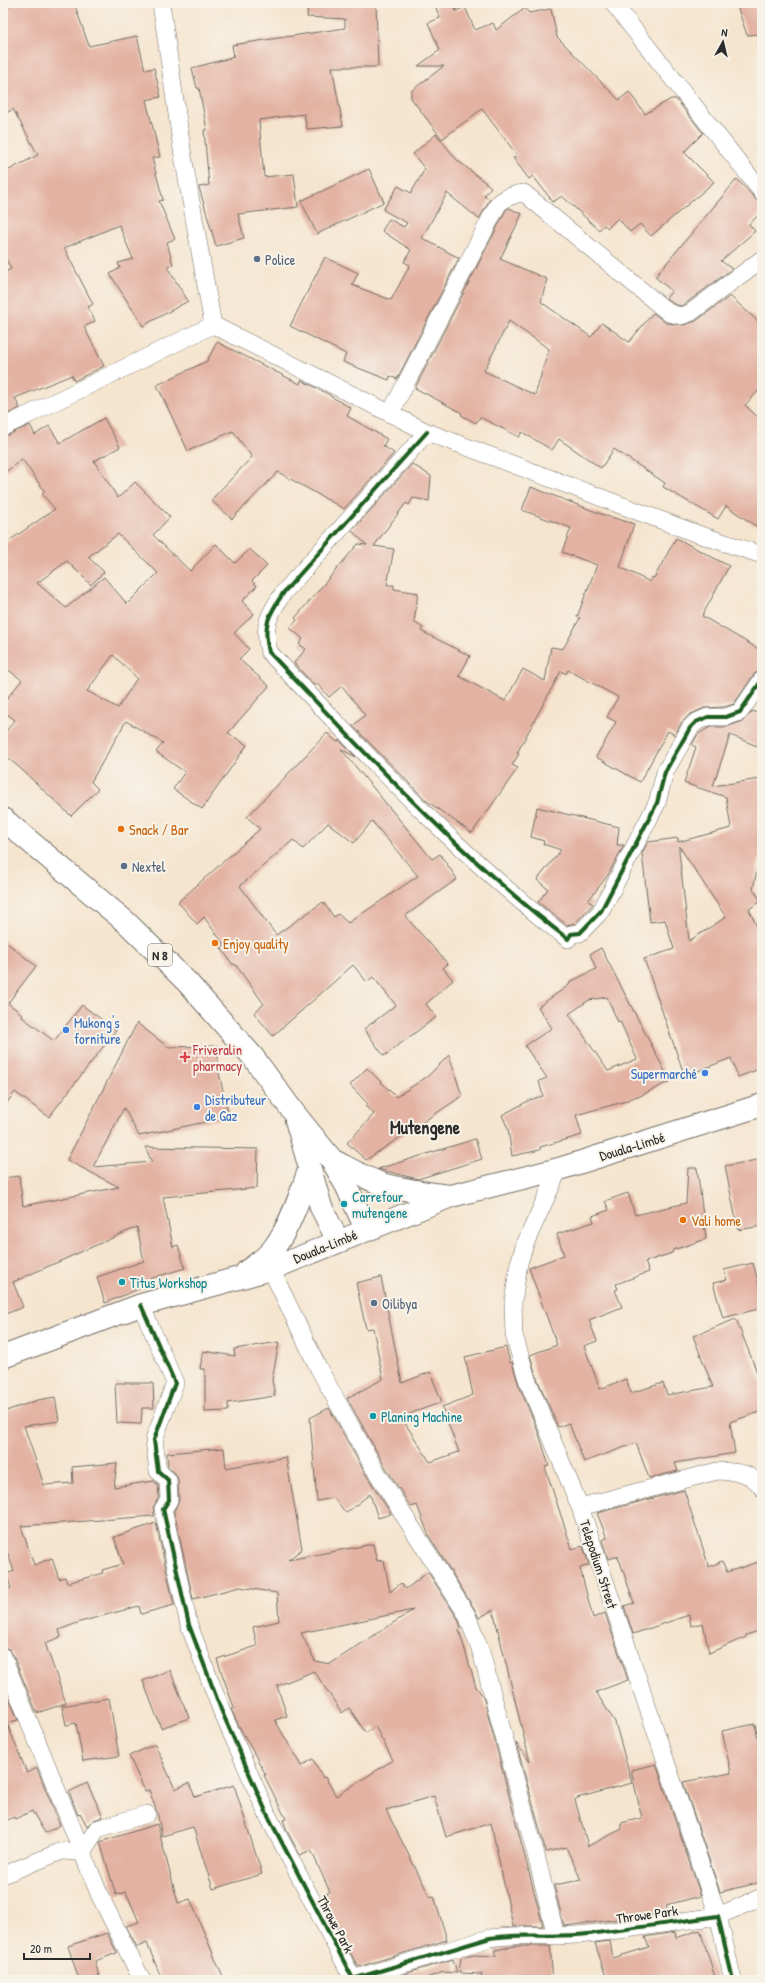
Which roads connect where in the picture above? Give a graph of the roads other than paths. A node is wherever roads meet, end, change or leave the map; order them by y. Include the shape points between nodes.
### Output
1 (161, 3) edge
2 (612, 3) edge
3 (762, 192) edge
4 (762, 259) edge
5 (213, 325) junction
6 (390, 414) junction
7 (3, 427) edge
8 (427, 432) junction
9 (762, 555) edge
10 (762, 680) edge
11 (3, 819) edge
12 (762, 1105) edge
13 (294, 1113) junction
14 (332, 1160) junction
15 (559, 1169) junction
16 (309, 1170) junction
17 (451, 1196) junction
18 (366, 1229) junction
19 (338, 1241) junction
20 (271, 1268) junction
21 (238, 1278) junction
22 (141, 1305) junction
23 (3, 1357) edge
24 (762, 1488) edge
25 (580, 1507) junction
26 (3, 1657) edge
27 (147, 1814) dead end
28 (82, 1852) junction
29 (3, 1875) edge
30 (762, 1897) edge
31 (718, 1916) junction
32 (556, 1936) junction
33 (142, 1980) edge
34 (352, 1980) edge
35 (733, 1980) edge

1 - 5 street via 183,156
2 - 3 street
4 - 6 street via 690,313 681,316 669,313 524,193 510,196 498,204
5 - 6 street
5 - 7 street
6 - 8 street
8 - 9 street via 694,533
8 - 10 street via 284,592 272,609 267,623 265,637 269,652 405,795 525,906 568,939 571,934 580,933 601,911 657,803 665,772 690,728 708,717 726,717 740,712
11 - 13 highway, N 8 via 127,923 187,982 253,1057
12 - 15 highway, Douala-Limbé
13 - 14 highway, N 8
13 - 16 highway, N 8
14 - 17 highway via 382,1184
14 - 18 highway, N 8
15 - 17 highway, Douala-Limbé
15 - 25 street, Telepodium Street via 519,1263 513,1302 514,1335 527,1379
16 - 19 highway, N 8 via 321,1207
16 - 21 highway via 298,1203 274,1248
17 - 18 highway, Douala-Limbé
18 - 19 highway, Douala-Limbé
19 - 20 highway, Douala-Limbé
20 - 21 highway, Douala-Limbé
20 - 32 street via 319,1369 370,1462 467,1615 481,1652
21 - 22 highway, Douala-Limbé
22 - 23 highway, Douala-Limbé
22 - 34 street, Throwe Park via 176,1383 154,1440 158,1471 168,1480 169,1500 163,1509 189,1624 222,1712 268,1816
24 - 25 street via 752,1476 740,1472 717,1471
25 - 31 street, Telepodium Street
26 - 28 street
27 - 28 street via 97,1829
28 - 29 street via 62,1851
28 - 33 street via 100,1896
30 - 31 street
31 - 32 street, Throwe Park
31 - 35 street, Telepodium Street
32 - 34 street, Throwe Park via 513,1934 490,1938

